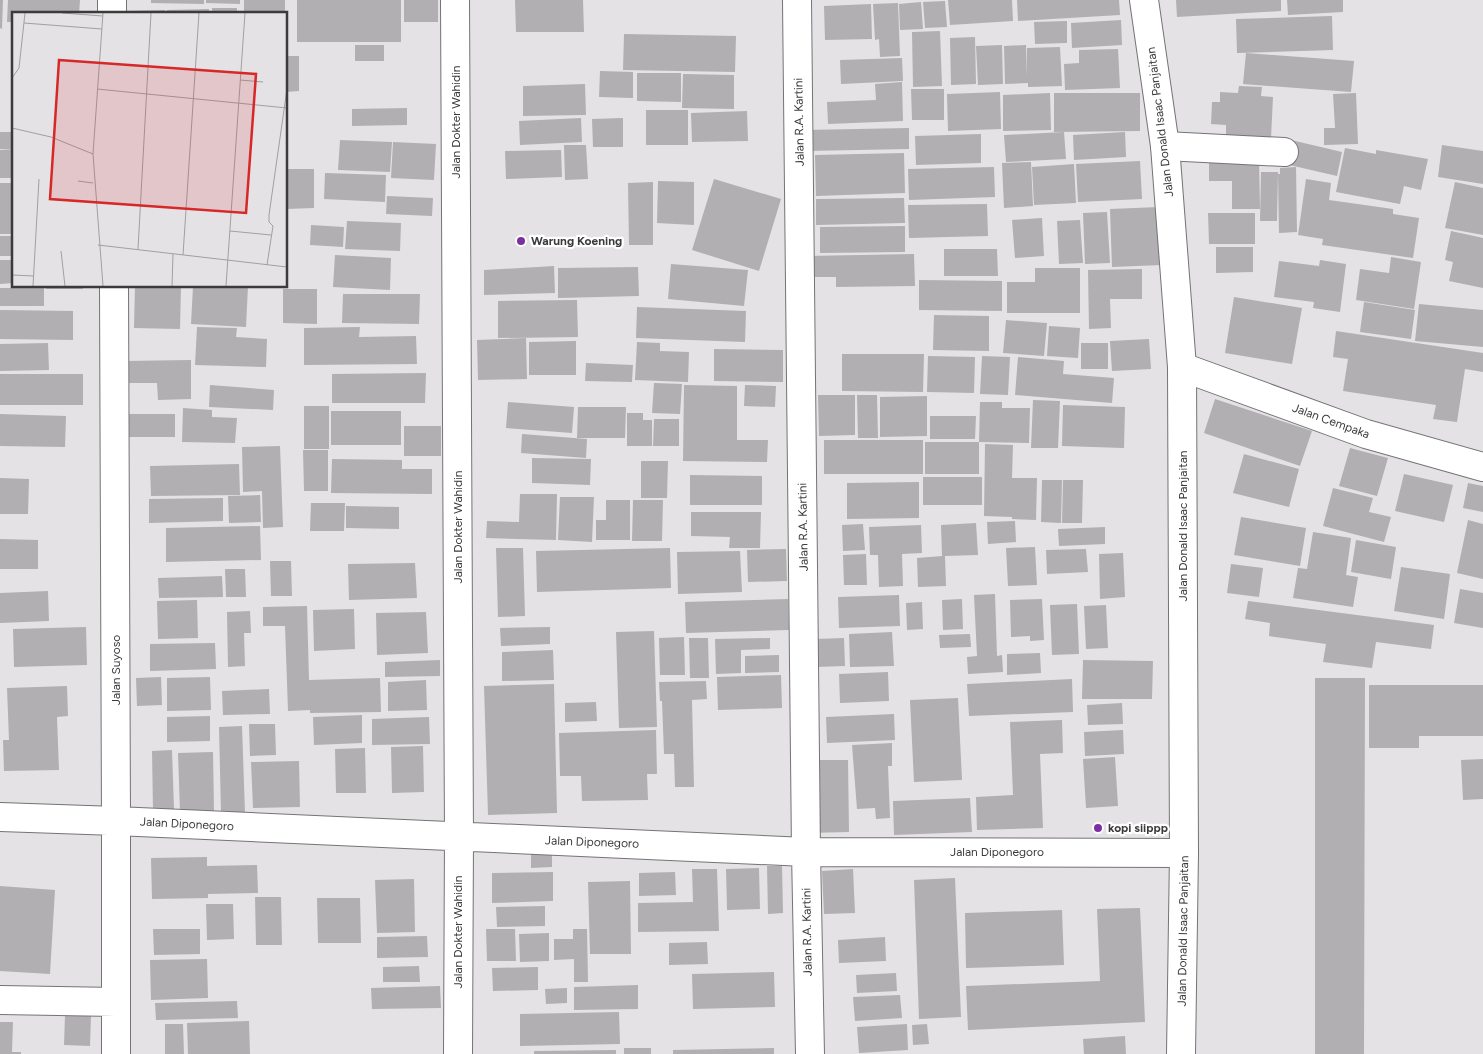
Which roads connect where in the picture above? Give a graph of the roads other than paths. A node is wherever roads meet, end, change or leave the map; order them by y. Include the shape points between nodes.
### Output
1 (455, 0) edge
2 (797, 0) edge
3 (1144, 0) edge
4 (1165, 146) junction
5 (1284, 152) dead end
6 (114, 288) edge
7 (1182, 367) junction
8 (1483, 467) edge
9 (0, 817) edge
10 (116, 821) junction
11 (459, 837) junction
12 (806, 852) junction
13 (1184, 853) junction
14 (0, 1000) edge
15 (116, 1002) junction
16 (116, 1054) edge
17 (458, 1054) edge
18 (810, 1054) edge
19 (1181, 1054) edge

1 - 11 street, Jalan Dokter Wahidin
2 - 12 street, Jalan R.A. Kartini
3 - 4 street, Jalan Donald Isaac Panjaitan
4 - 5 street
4 - 7 street, Jalan Donald Isaac Panjaitan
6 - 10 street, Jalan Suyoso
7 - 8 street, Jalan Cempaka via 1366,434
7 - 13 street, Jalan Donald Isaac Panjaitan
9 - 10 street, Jalan Diponegoro
10 - 11 street, Jalan Diponegoro
10 - 15 street, Jalan Suyoso
11 - 12 street, Jalan Diponegoro
11 - 17 street, Jalan Dokter Wahidin
12 - 13 street, Jalan Diponegoro
12 - 18 street, Jalan R.A. Kartini
13 - 19 street, Jalan Donald Isaac Panjaitan
14 - 15 street
15 - 16 street, Jalan Suyoso

